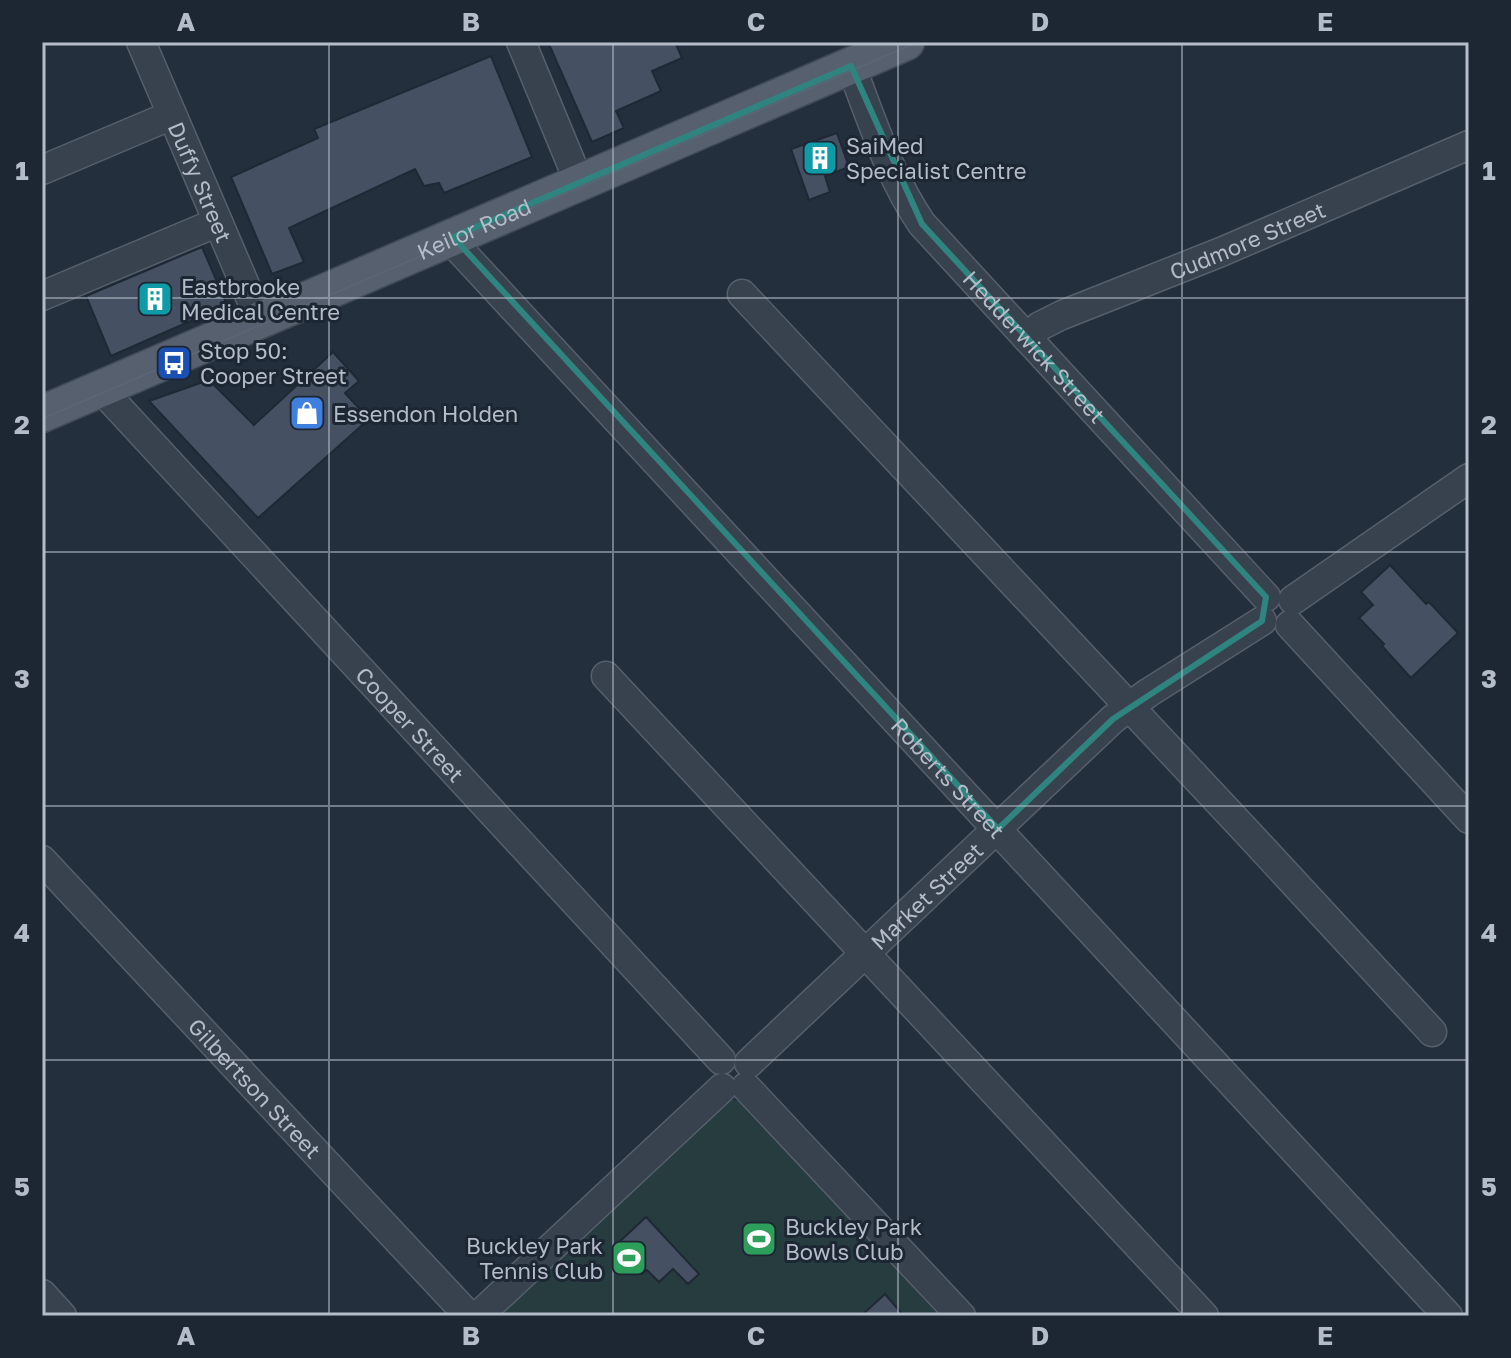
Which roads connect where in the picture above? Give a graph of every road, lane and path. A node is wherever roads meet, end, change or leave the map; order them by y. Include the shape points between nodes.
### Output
1 (141, 42) edge
2 (521, 42) edge
3 (901, 43) edge
4 (851, 66) junction
5 (172, 115) junction
6 (1469, 145) edge
7 (42, 170) edge
8 (579, 182) junction
9 (218, 222) junction
10 (453, 237) junction
11 (742, 294) dead end
12 (42, 296) edge
13 (260, 320) junction
14 (1027, 338) junction
15 (101, 389) junction
16 (42, 414) edge
17 (1469, 478) edge
18 (1278, 611) junction
19 (606, 676) dead end
20 (1129, 707) junction
21 (1469, 819) edge
22 (998, 829) junction
23 (42, 860) edge
24 (865, 954) junction
25 (1432, 1032) dead end
26 (739, 1079) junction
27 (42, 1294) edge
28 (62, 1316) edge
29 (469, 1316) edge
30 (478, 1316) edge
31 (961, 1316) edge
32 (1204, 1316) edge
33 (1448, 1316) edge

1 - 5 street, Duffy Street
2 - 8 street
3 - 4 main road, Keilor Road
4 - 8 main road, Keilor Road
4 - 14 street, Hedderwick Street via 912,210
5 - 7 street
5 - 9 street, Duffy Street
6 - 14 street, Cudmore Street via 1062,315
8 - 10 main road, Keilor Road
9 - 12 street
9 - 13 street, Duffy Street
10 - 13 main road, Keilor Road
10 - 22 street, Roberts Street
11 - 20 street
13 - 15 main road, Keilor Road
14 - 18 street, Hedderwick Street
15 - 16 main road, Keilor Road
15 - 26 street, Cooper Street via 721,1060 743,1057
17 - 18 street, Market Street
18 - 20 street, Market Street
18 - 21 street, Hedderwick Street
19 - 24 street
20 - 22 street, Market Street
20 - 25 street
22 - 24 street, Market Street
22 - 33 street, Roberts Street
23 - 29 street, Gilbertson Street
24 - 26 street, Market Street
24 - 32 street
26 - 30 street, Market Street
26 - 31 street
27 - 28 street

